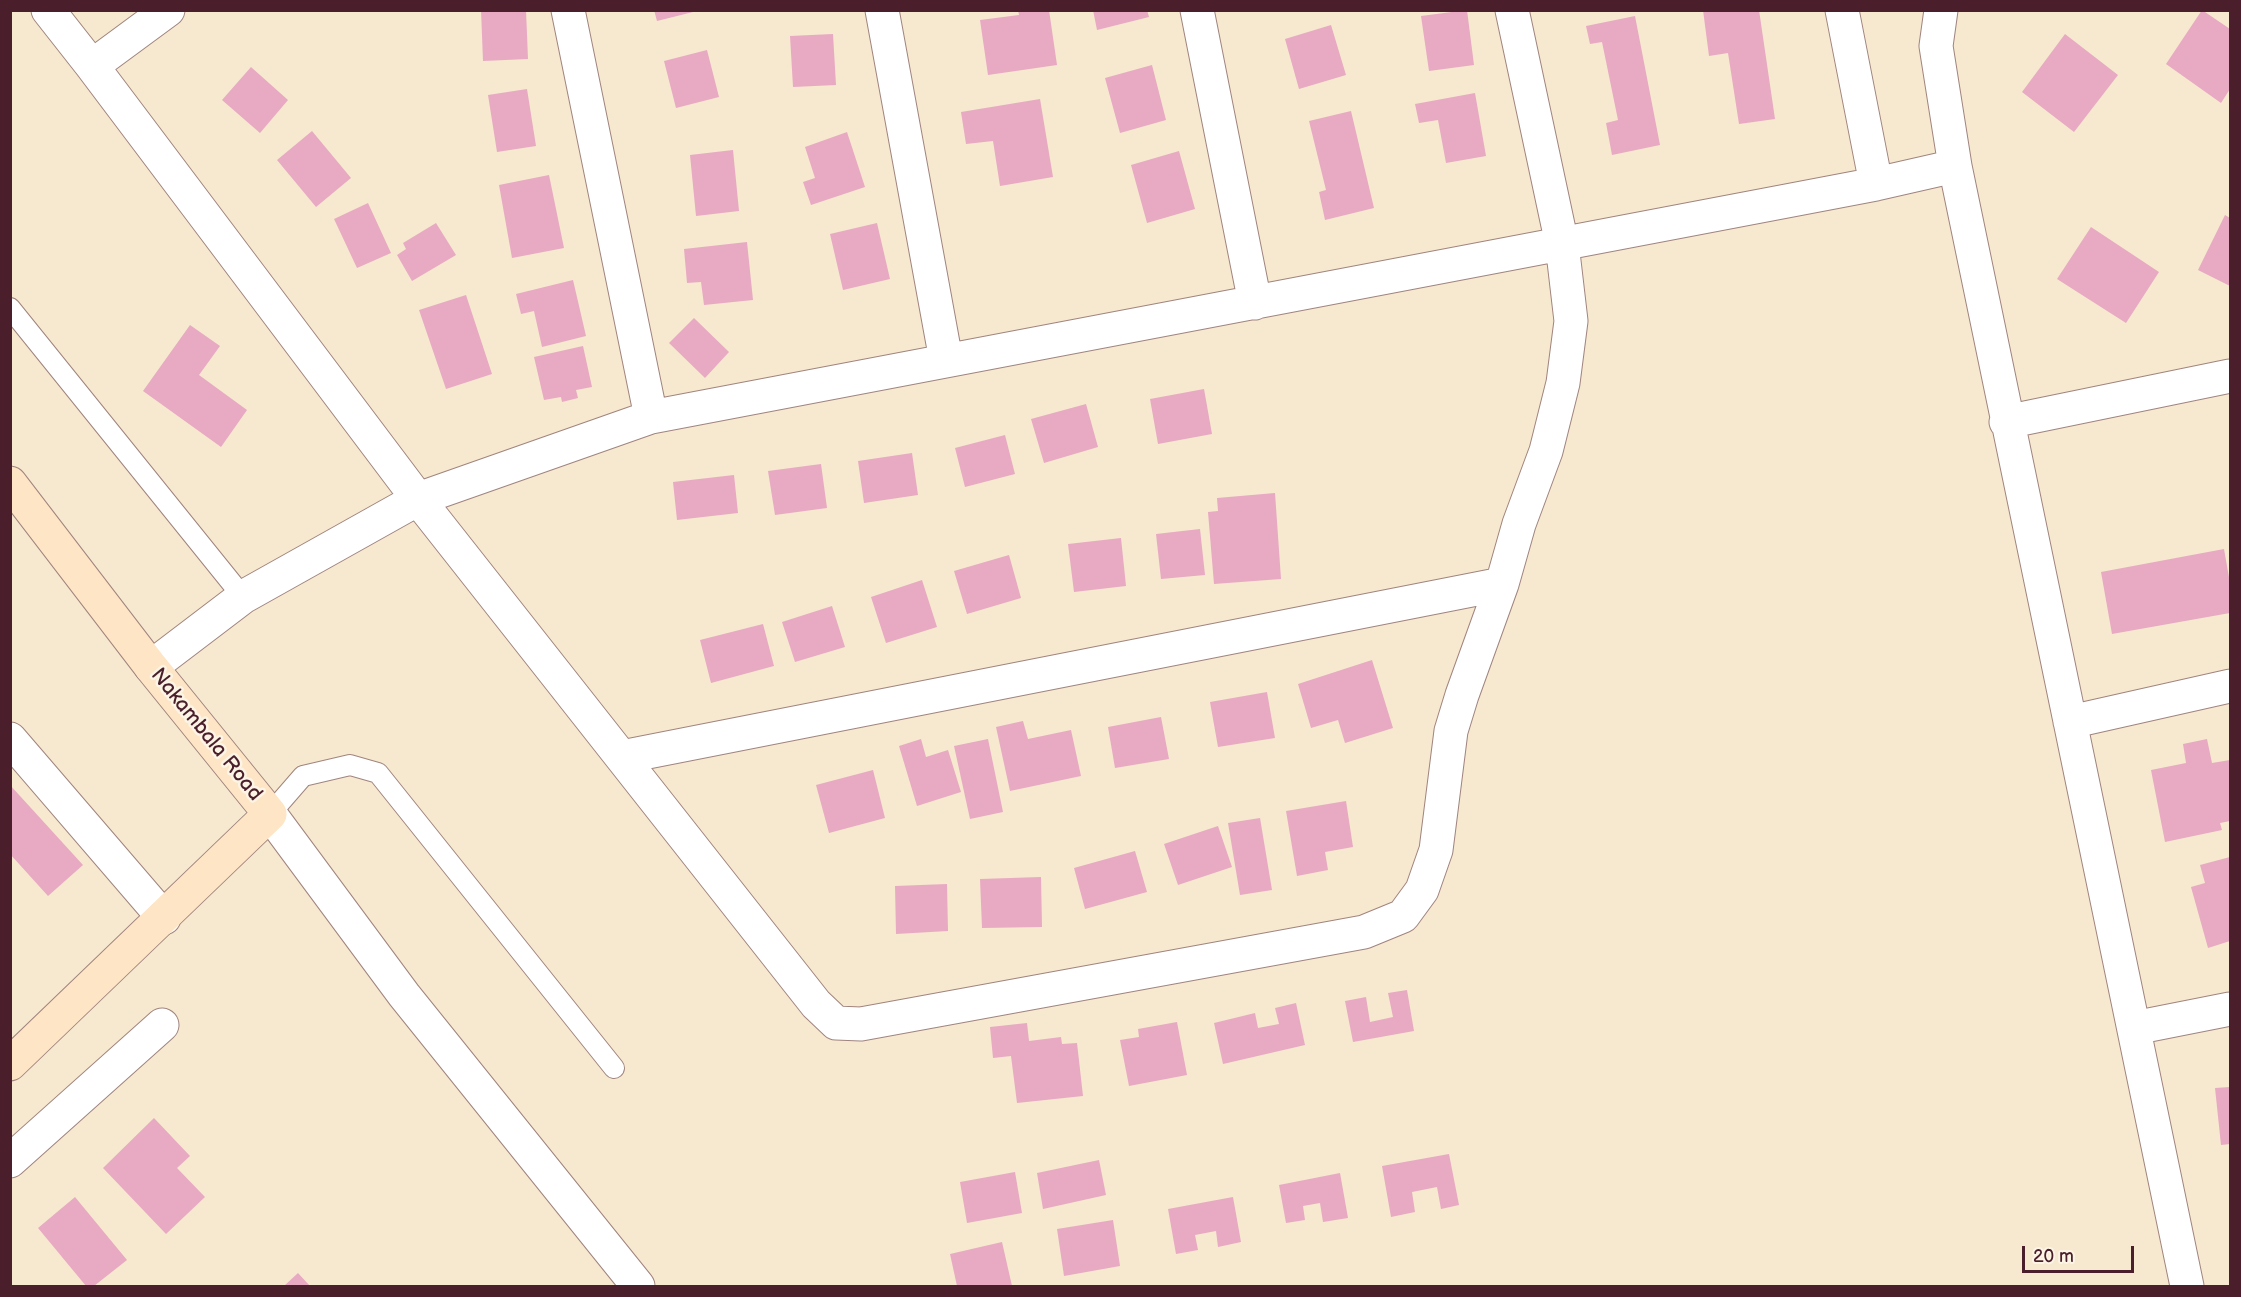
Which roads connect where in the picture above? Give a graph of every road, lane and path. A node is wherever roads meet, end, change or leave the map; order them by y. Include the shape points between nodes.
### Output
1 (48, 10) edge
2 (168, 10) edge
3 (568, 10) edge
4 (882, 10) edge
5 (1197, 10) edge
6 (1512, 10) edge
7 (1842, 10) edge
8 (1941, 10) edge
9 (92, 66) junction
10 (1955, 166) junction
11 (1876, 184) junction
12 (1562, 244) junction
13 (1255, 303) junction
14 (10, 308) edge
15 (946, 360) junction
16 (2230, 376) edge
17 (651, 417) junction
18 (2006, 422) junction
19 (10, 483) edge
20 (418, 499) junction
21 (1502, 584) junction
22 (243, 597) junction
23 (151, 667) junction
24 (2230, 687) edge
25 (2070, 722) junction
26 (10, 739) edge
27 (622, 757) junction
28 (270, 814) junction
29 (164, 918) junction
30 (2230, 1009) edge
31 (162, 1025) dead end
32 (2134, 1028) junction
33 (10, 1064) edge
34 (614, 1068) dead end
35 (10, 1161) edge
36 (638, 1287) edge
37 (2187, 1287) edge

1 - 9 street
2 - 9 street
3 - 17 street
4 - 15 street
5 - 13 street
6 - 12 street
7 - 11 street
8 - 10 street via 1935,46
9 - 20 street
10 - 11 street
10 - 18 street
11 - 12 street
12 - 13 street
12 - 21 street via 1570,321 1563,383
13 - 15 street
14 - 22 lane
15 - 17 street
16 - 18 street
17 - 20 street
18 - 25 street
19 - 23 main road, Nakambala Road
20 - 22 street
20 - 27 street
21 - 27 street
21 - 27 street via 1451,731 1436,850 1422,890 1403,916 1364,932 861,1024 836,1023 816,1004
22 - 23 street
23 - 28 main road, Nakambala Road
24 - 25 street
25 - 32 street
26 - 29 street
28 - 29 main road, Nakambala Road
28 - 34 lane via 303,776 350,765 378,773
28 - 36 street via 404,995
29 - 33 main road, Nakambala Road
30 - 32 street
31 - 35 street
32 - 37 street

